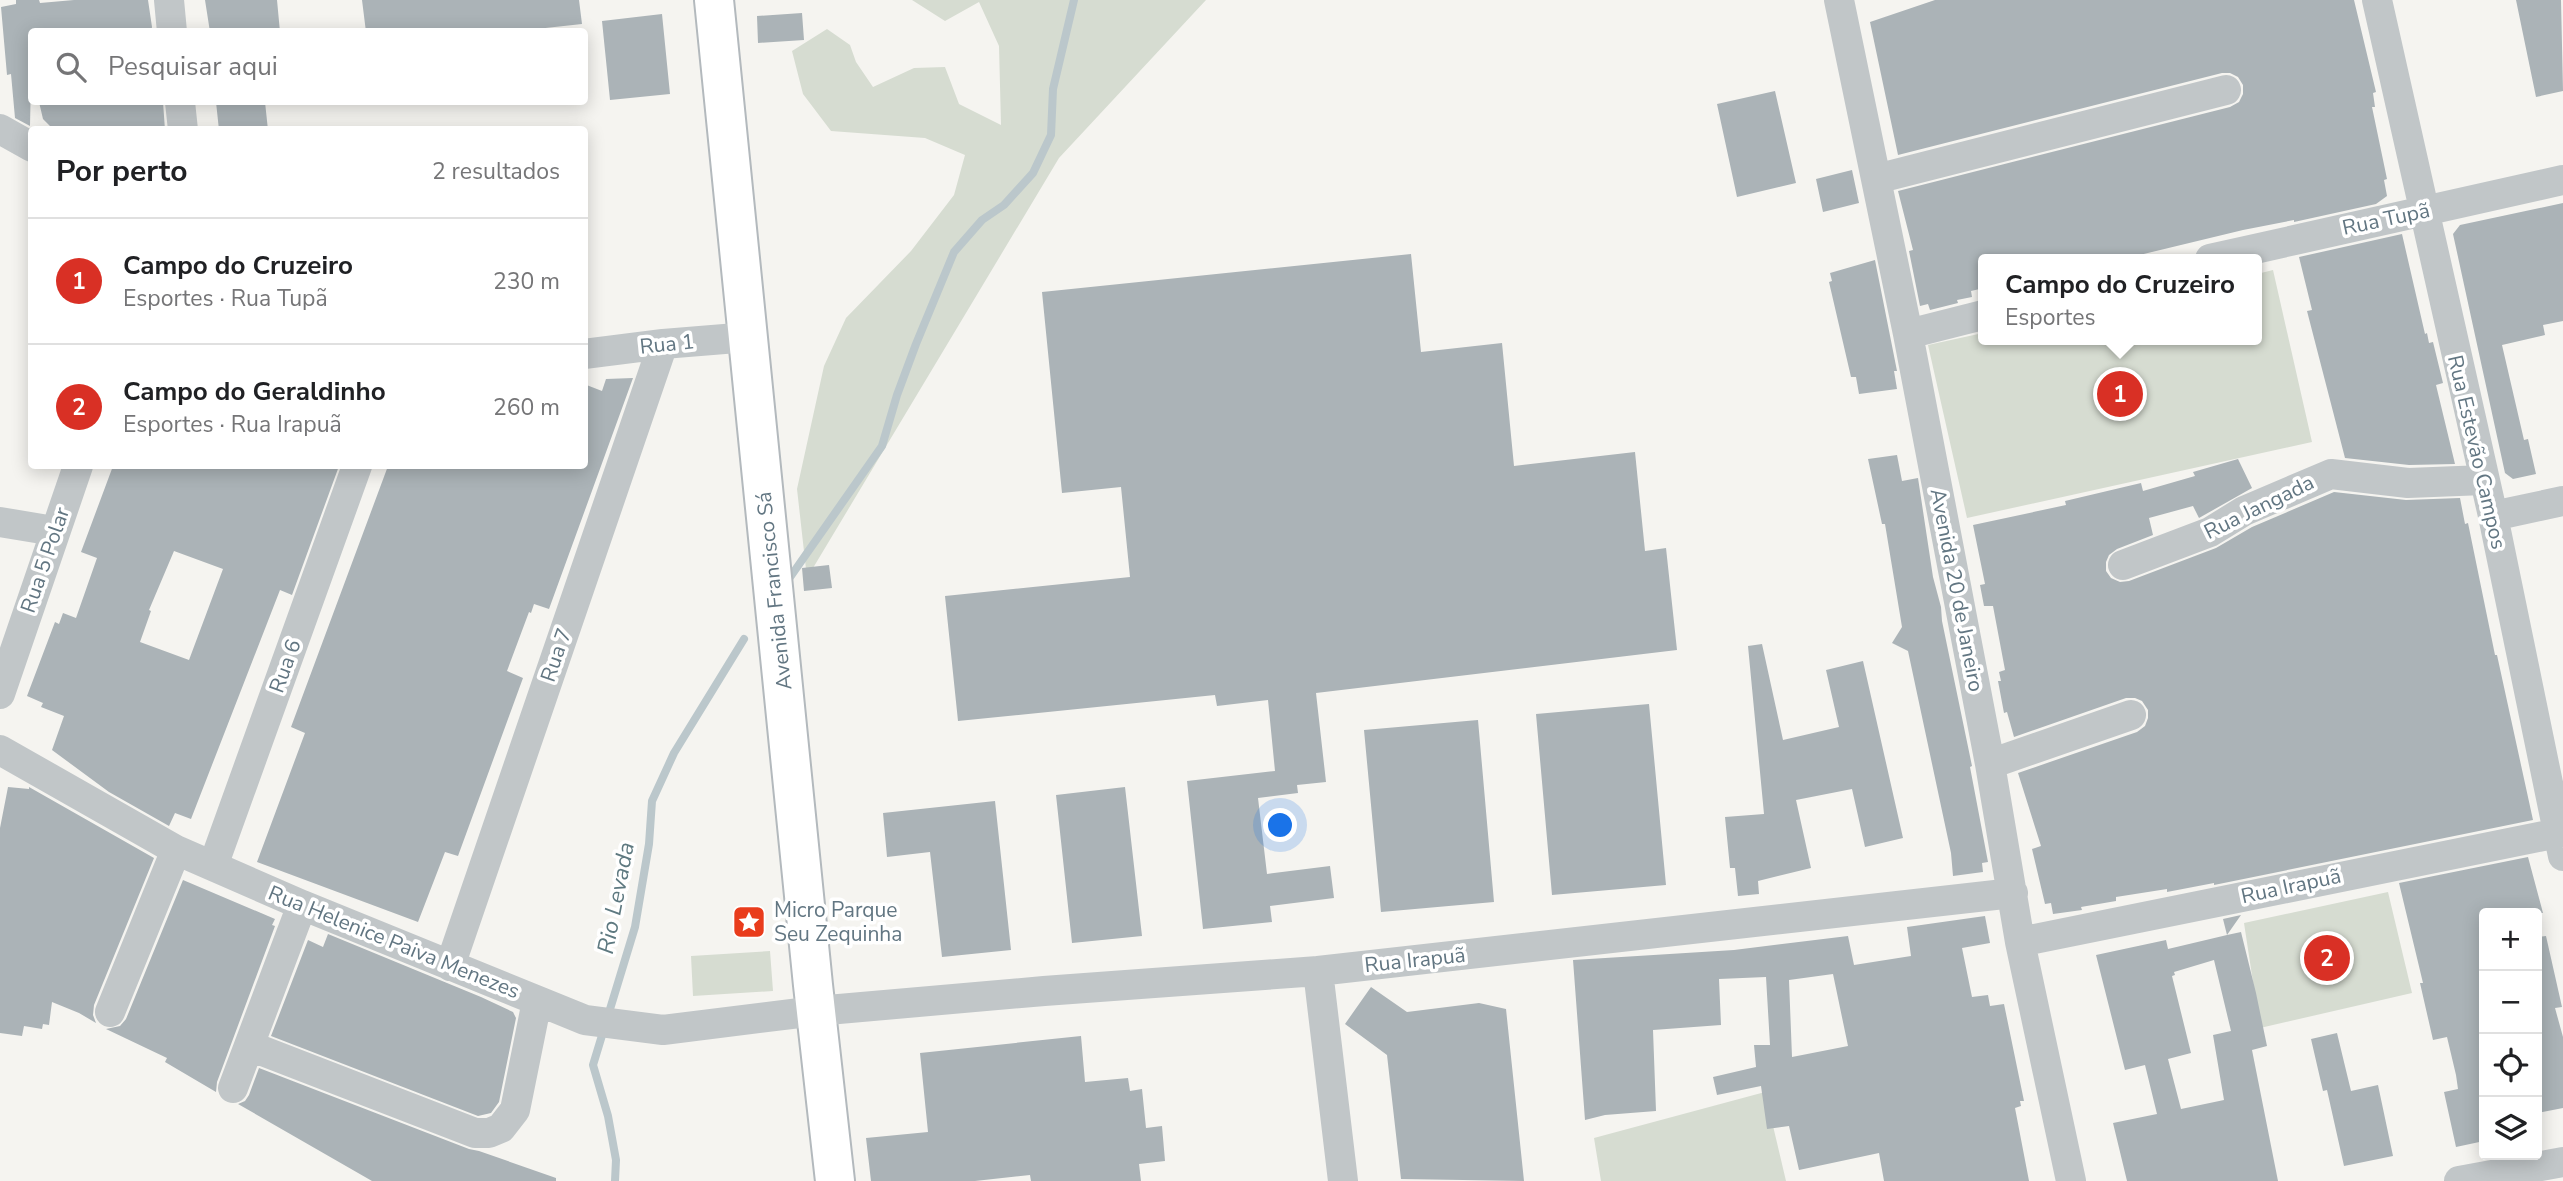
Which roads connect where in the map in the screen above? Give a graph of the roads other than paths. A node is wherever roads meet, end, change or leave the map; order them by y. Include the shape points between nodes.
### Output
1 (169, 0) edge
2 (714, 0) edge
3 (2377, 0) edge
4 (1846, 1) edge
5 (172, 28) edge
6 (2226, 90) dead end
7 (180, 105) edge
8 (183, 126) edge
9 (0, 129) edge
10 (28, 145) edge
11 (1875, 179) junction
12 (2563, 180) edge
13 (2423, 211) junction
14 (2232, 254) edge
15 (1978, 316) edge
16 (1908, 334) junction
17 (749, 337) junction
18 (663, 344) junction
19 (588, 353) edge
20 (77, 469) edge
21 (356, 469) edge
22 (2484, 480) junction
23 (2563, 501) edge
24 (2493, 516) junction
25 (0, 522) edge
26 (54, 530) junction
27 (2123, 565) dead end
28 (0, 694) edge
29 (2131, 715) dead end
30 (0, 750) edge
31 (1990, 764) junction
32 (2562, 841) edge
33 (176, 850) junction
34 (212, 866) junction
35 (2013, 893) junction
36 (302, 905) junction
37 (2020, 942) junction
38 (450, 966) junction
39 (1318, 971) junction
40 (537, 1002) junction
41 (816, 1011) junction
42 (110, 1012) dead end
43 (250, 1046) junction
44 (233, 1088) dead end
45 (2563, 1162) edge
46 (835, 1181) edge
47 (1343, 1181) edge
48 (2071, 1181) edge
49 (2459, 1181) edge

1 - 5 street
2 - 17 main road, Avenida Francisco Sá
3 - 13 street, Rua Estevão Campos
4 - 11 street, Avenida 20 de Janeiro
6 - 11 street
7 - 8 street
9 - 10 street
11 - 16 street, Avenida 20 de Janeiro
12 - 13 street, Rua Tupã
13 - 14 street, Rua Tupã
13 - 22 street, Rua Estevão Campos
15 - 16 street
16 - 31 street, Avenida 20 de Janeiro
17 - 18 street, Rua 1
17 - 41 main road, Avenida Francisco Sá
18 - 19 street, Rua 1
18 - 38 street, Rua 7
20 - 26 street, Rua 5 Polar
21 - 34 street, Rua 6
22 - 24 street, Rua Estevão Campos
22 - 27 street, Rua Jangada via 2408,483 2331,474 2245,511 2210,532
23 - 24 street
24 - 32 street, Rua Estevão Campos
25 - 26 street
26 - 28 street, Rua 5 Polar
29 - 31 street
30 - 33 street, Rua Helenice Paiva Menezes
31 - 35 street, Avenida 20 de Janeiro
32 - 37 street, Rua Irapuã
33 - 34 street, Rua Helenice Paiva Menezes
33 - 42 street
34 - 36 street, Rua Helenice Paiva Menezes
35 - 37 street, Avenida 20 de Janeiro
35 - 39 street, Rua Irapuã
36 - 38 street, Rua Helenice Paiva Menezes
36 - 43 street
37 - 48 street, Avenida 20 de Janeiro
38 - 40 street, Rua Helenice Paiva Menezes
39 - 41 street, Rua Irapuã
39 - 47 street
40 - 41 street, Rua Helenice Paiva Menezes via 585,1020 663,1030
40 - 43 street via 515,1110 502,1128 489,1133 475,1133
41 - 46 main road, Avenida Francisco Sá
43 - 44 street
45 - 49 street

